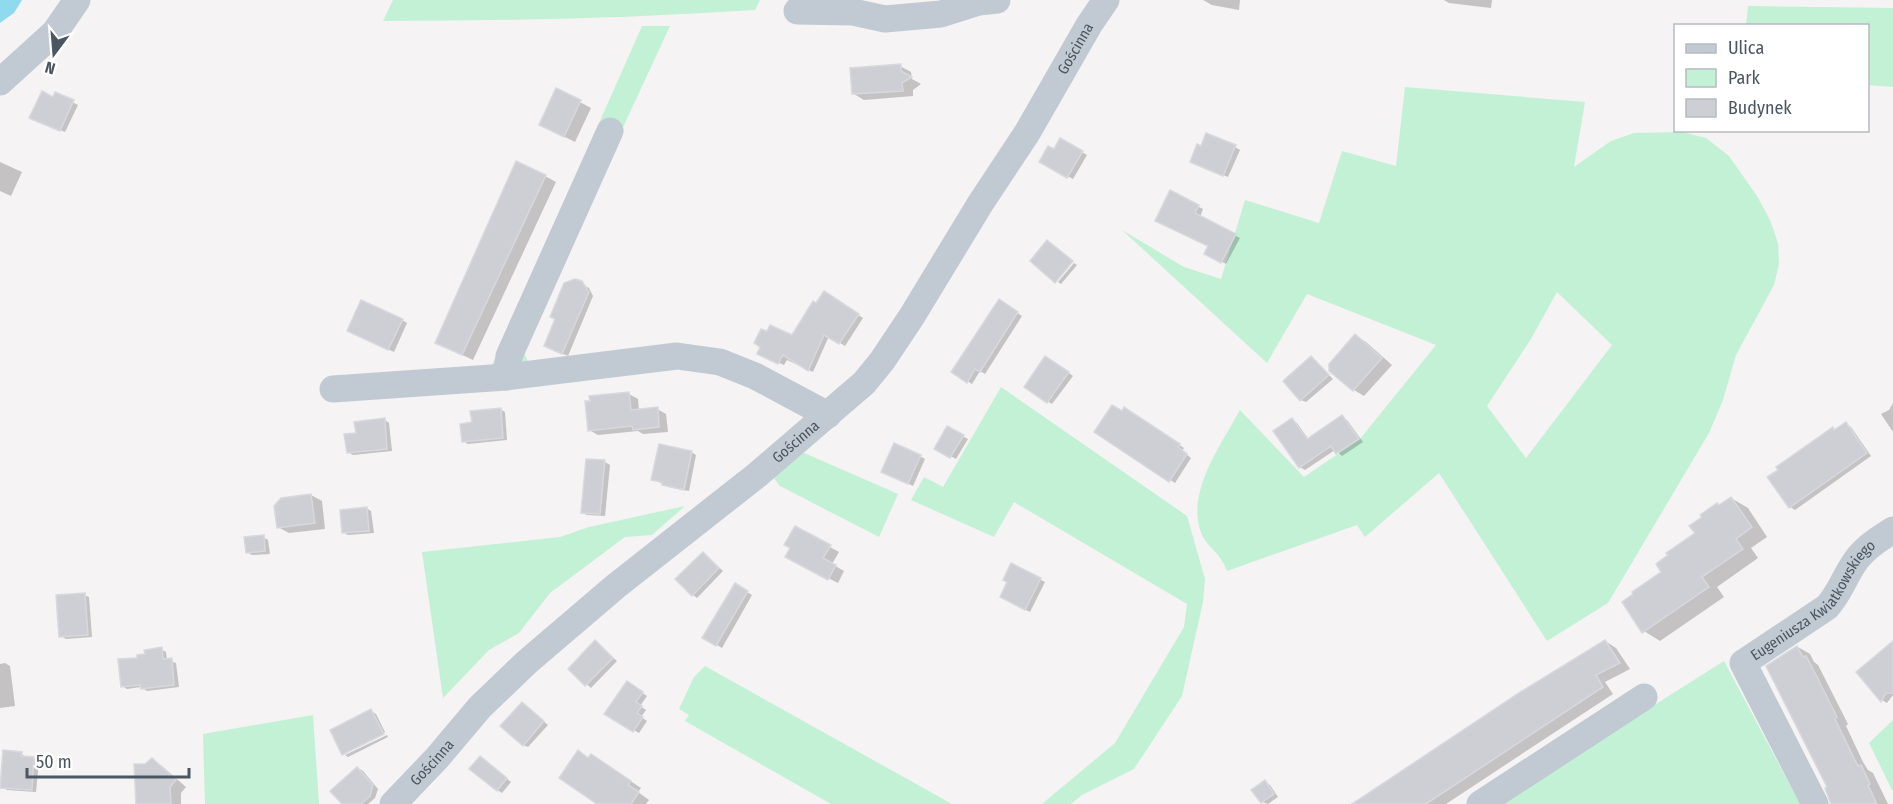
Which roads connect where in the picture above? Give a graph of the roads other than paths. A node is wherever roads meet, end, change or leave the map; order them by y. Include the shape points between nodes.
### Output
1 (77, 0) edge
2 (997, 0) edge
3 (1106, 0) edge
4 (797, 11) dead end
5 (0, 82) edge
6 (610, 131) dead end
7 (506, 376) junction
8 (333, 388) dead end
9 (828, 415) junction
10 (1893, 530) edge
11 (1644, 696) dead end
12 (393, 804) edge
13 (1480, 804) edge
14 (1815, 804) edge

1 - 5 street via 55,32
2 - 4 street via 940,14 885,20 853,12
3 - 9 street, Gościnna via 882,361
6 - 7 street via 509,356
7 - 8 street
7 - 9 street via 676,356 720,362
9 - 12 street, Gościnna via 526,662
10 - 14 street, Eugeniusza Kwiatkowskiego via 1862,553 1827,607 1743,663
11 - 13 street

